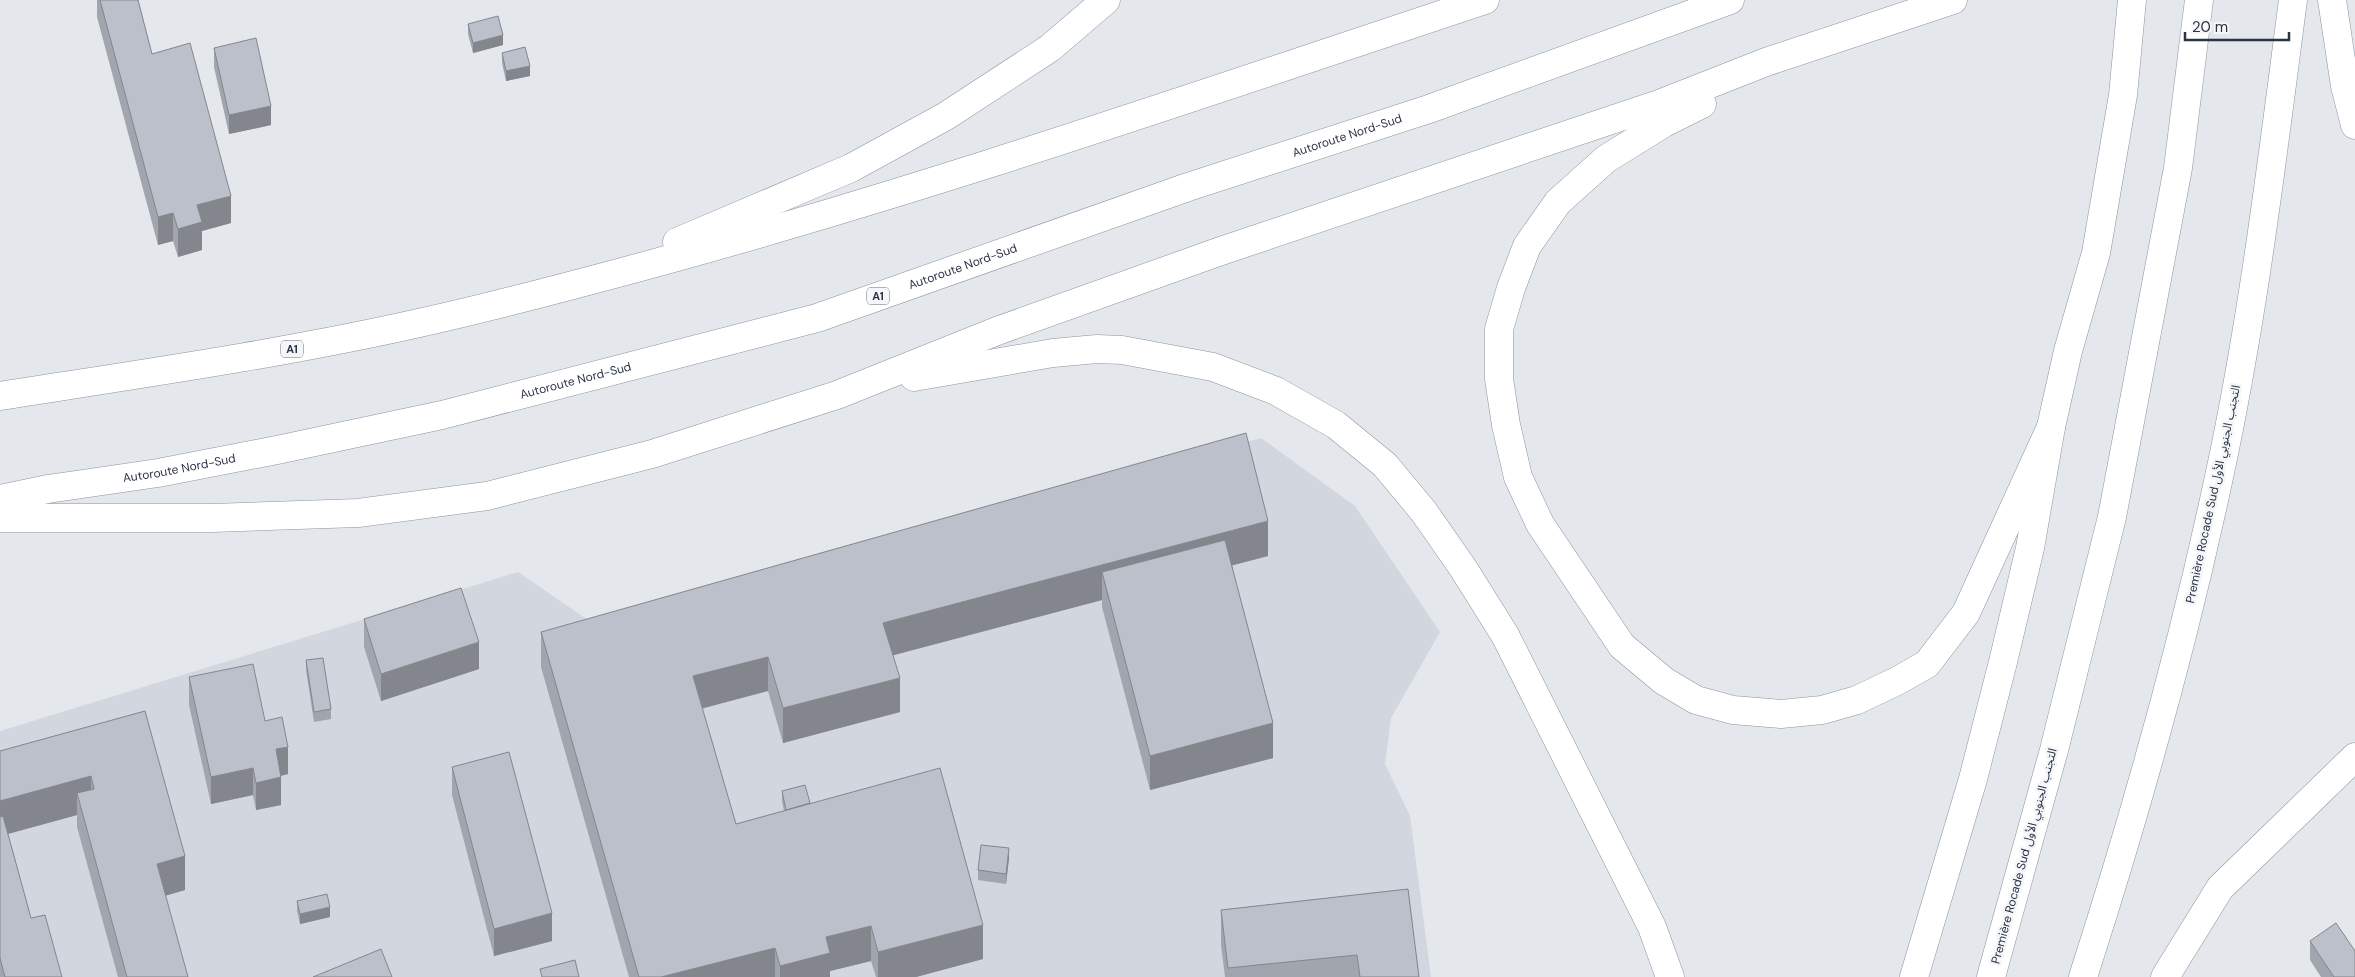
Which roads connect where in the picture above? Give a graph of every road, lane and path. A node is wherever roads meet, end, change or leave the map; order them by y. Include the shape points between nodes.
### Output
1 (1106, 0) edge
2 (1486, 0) edge
3 (1730, 0) edge
4 (1953, 0) edge
5 (2132, 0) edge
6 (2199, 0) edge
7 (2293, 0) edge
8 (2332, 0) edge
9 (1893, 20) junction
10 (2355, 125) edge
11 (580, 283) junction
12 (837, 395) junction
13 (0, 396) edge
14 (2051, 427) junction
15 (0, 499) edge
16 (0, 518) edge
17 (2355, 757) edge
18 (1670, 977) edge
19 (1914, 977) edge
20 (1991, 977) edge
21 (2083, 977) edge
22 (2165, 977) edge

1 - 11 highway via 1050,48 1003,80 946,116 851,168
2 - 11 highway, A1 via 1036,149 756,236
3 - 15 highway, Autoroute Nord-Sud / A1 via 1429,110 1188,187 817,318 442,414 268,452
4 - 9 highway
5 - 14 highway via 2123,95 2096,253 2068,351
6 - 20 highway, Première Rocade Sud التجنب الجنوبي الأول via 2178,168 2112,517 2054,750
7 - 21 highway, Première Rocade Sud التجنب الجنوبي الأول via 2260,253 2220,475 2185,626 2111,890
8 - 10 highway via 2345,86
9 - 12 highway via 1766,62 1659,104 997,331
9 - 14 highway via 1834,49 1722,93 1664,123 1606,159 1558,202 1527,246 1499,329 1499,379 1518,477 1540,524 1622,646 1664,681 1696,700 1734,710 1781,714 1822,710 1857,700 1927,664 1966,613
11 - 13 highway, A1 via 421,323 255,356
12 - 16 highway via 652,454 487,496 358,513 212,518
12 - 18 highway via 1053,352 1106,349 1165,356 1213,367 1276,391 1336,425 1385,465 1424,512 1505,634 1652,927
14 - 19 highway via 2030,548 2003,662 1973,779
17 - 22 highway via 2220,888

